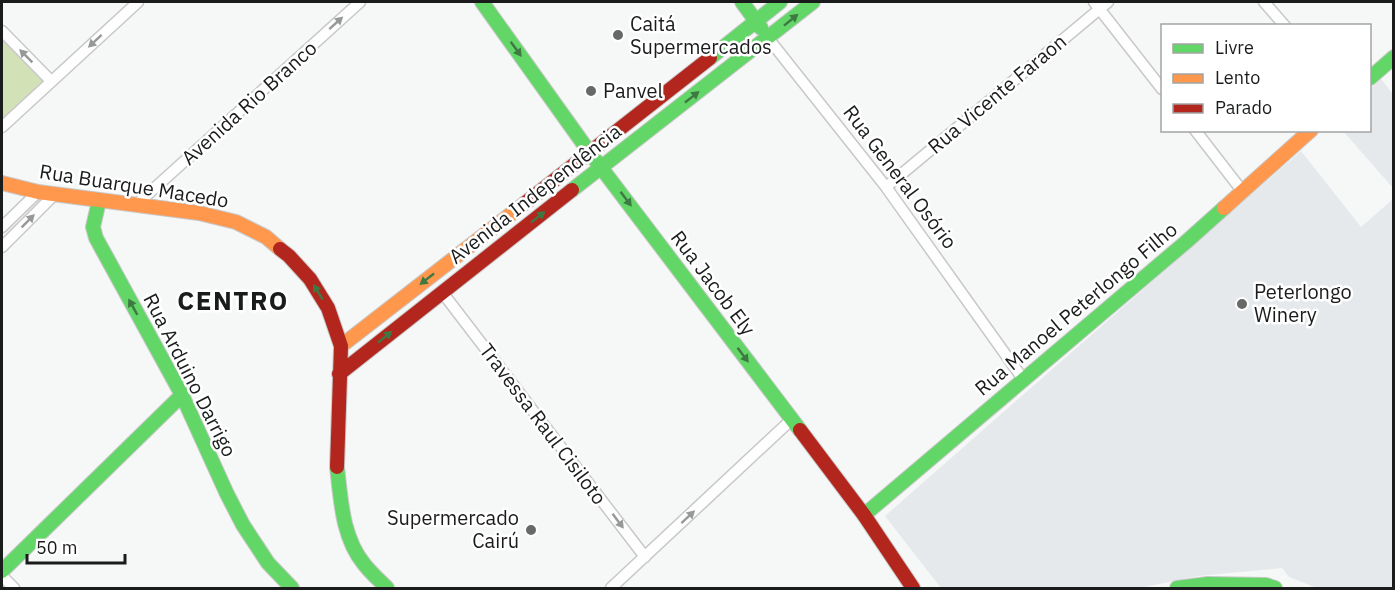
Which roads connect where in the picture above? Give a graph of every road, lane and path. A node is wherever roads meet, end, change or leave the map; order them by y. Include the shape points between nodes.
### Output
1 (138, 2) edge
2 (360, 2) edge
3 (482, 2) edge
4 (742, 2) edge
5 (780, 2) edge
6 (813, 2) edge
7 (1264, 2) edge
8 (1101, 4) edge
9 (756, 20) junction
10 (1283, 24) edge
11 (2, 31) edge
12 (768, 38) junction
13 (1394, 57) edge
14 (1371, 77) edge
15 (51, 81) junction
16 (1161, 88) edge
17 (2, 127) edge
18 (1197, 132) edge
19 (1309, 132) edge
20 (590, 153) junction
21 (602, 167) junction
22 (2, 183) edge
23 (886, 187) junction
24 (38, 192) junction
25 (1243, 192) junction
26 (55, 194) junction
27 (99, 201) junction
28 (137, 204) junction
29 (2, 227) edge
30 (2, 247) edge
31 (441, 291) junction
32 (341, 346) junction
33 (339, 374) junction
34 (1023, 379) junction
35 (182, 395) junction
36 (791, 420) junction
37 (864, 514) junction
38 (645, 557) junction
39 (2, 571) edge
40 (2, 576) edge
41 (14, 588) edge
42 (292, 588) edge
43 (387, 588) edge
44 (611, 588) edge
45 (913, 588) edge
46 (1177, 588) edge
47 (1275, 588) edge

1 -> 15 street
28 -> 2 street, Avenida Rio Branco
3 -> 20 main road, Rua Jacob Ely
4 - 9 main road, Rua General Osório
5 - 9 main road, Avenida Independência
12 -> 6 main road, Avenida Independência
7 - 10 street
8 - 16 street
8 - 23 street, Rua Vicente Faraon
9 - 12 main road, Rua General Osório
9 - 20 main road, Avenida Independência
15 -> 11 street
21 -> 12 main road, Avenida Independência
12 - 23 street, Rua General Osório
13 - 14 main road
15 - 17 street
18 - 25 street
19 - 25 main road, Rua Manoel Peterlongo Filho
20 - 21 main road, Rua Jacob Ely
20 -> 32 main road, Avenida Independência
31 -> 21 main road, Avenida Independência
21 -> 36 main road, Rua Jacob Ely
22 - 24 main road, Rua Buarque Macedo
23 - 34 street, Rua General Osório
24 - 26 main road, Rua Buarque Macedo
24 - 29 street
25 - 34 main road, Rua Manoel Peterlongo Filho
26 - 27 main road, Rua Buarque Macedo
30 -> 26 street
27 - 28 main road, Rua Buarque Macedo
35 -> 27 main road, Rua Arduino Darrigo via 96,238 93,227
32 -> 28 main road, Rua Buarque Macedo via 328,308 310,279 266,237 236,222
33 -> 31 main road, Avenida Independência
31 -> 38 street, Travessa Raul Cisiloto
32 - 33 main road
33 - 43 main road via 337,463 343,515 350,541 363,563
34 - 37 main road, Rua Manoel Peterlongo Filho
35 - 39 main road
35 - 42 main road, Rua Arduino Darrigo via 243,525 268,563
36 - 37 main road, Rua Jacob Ely
38 -> 36 street
37 - 45 main road, Rua Jacob Ely
38 - 44 street
40 - 41 street
46 - 47 main road via 1208,584

